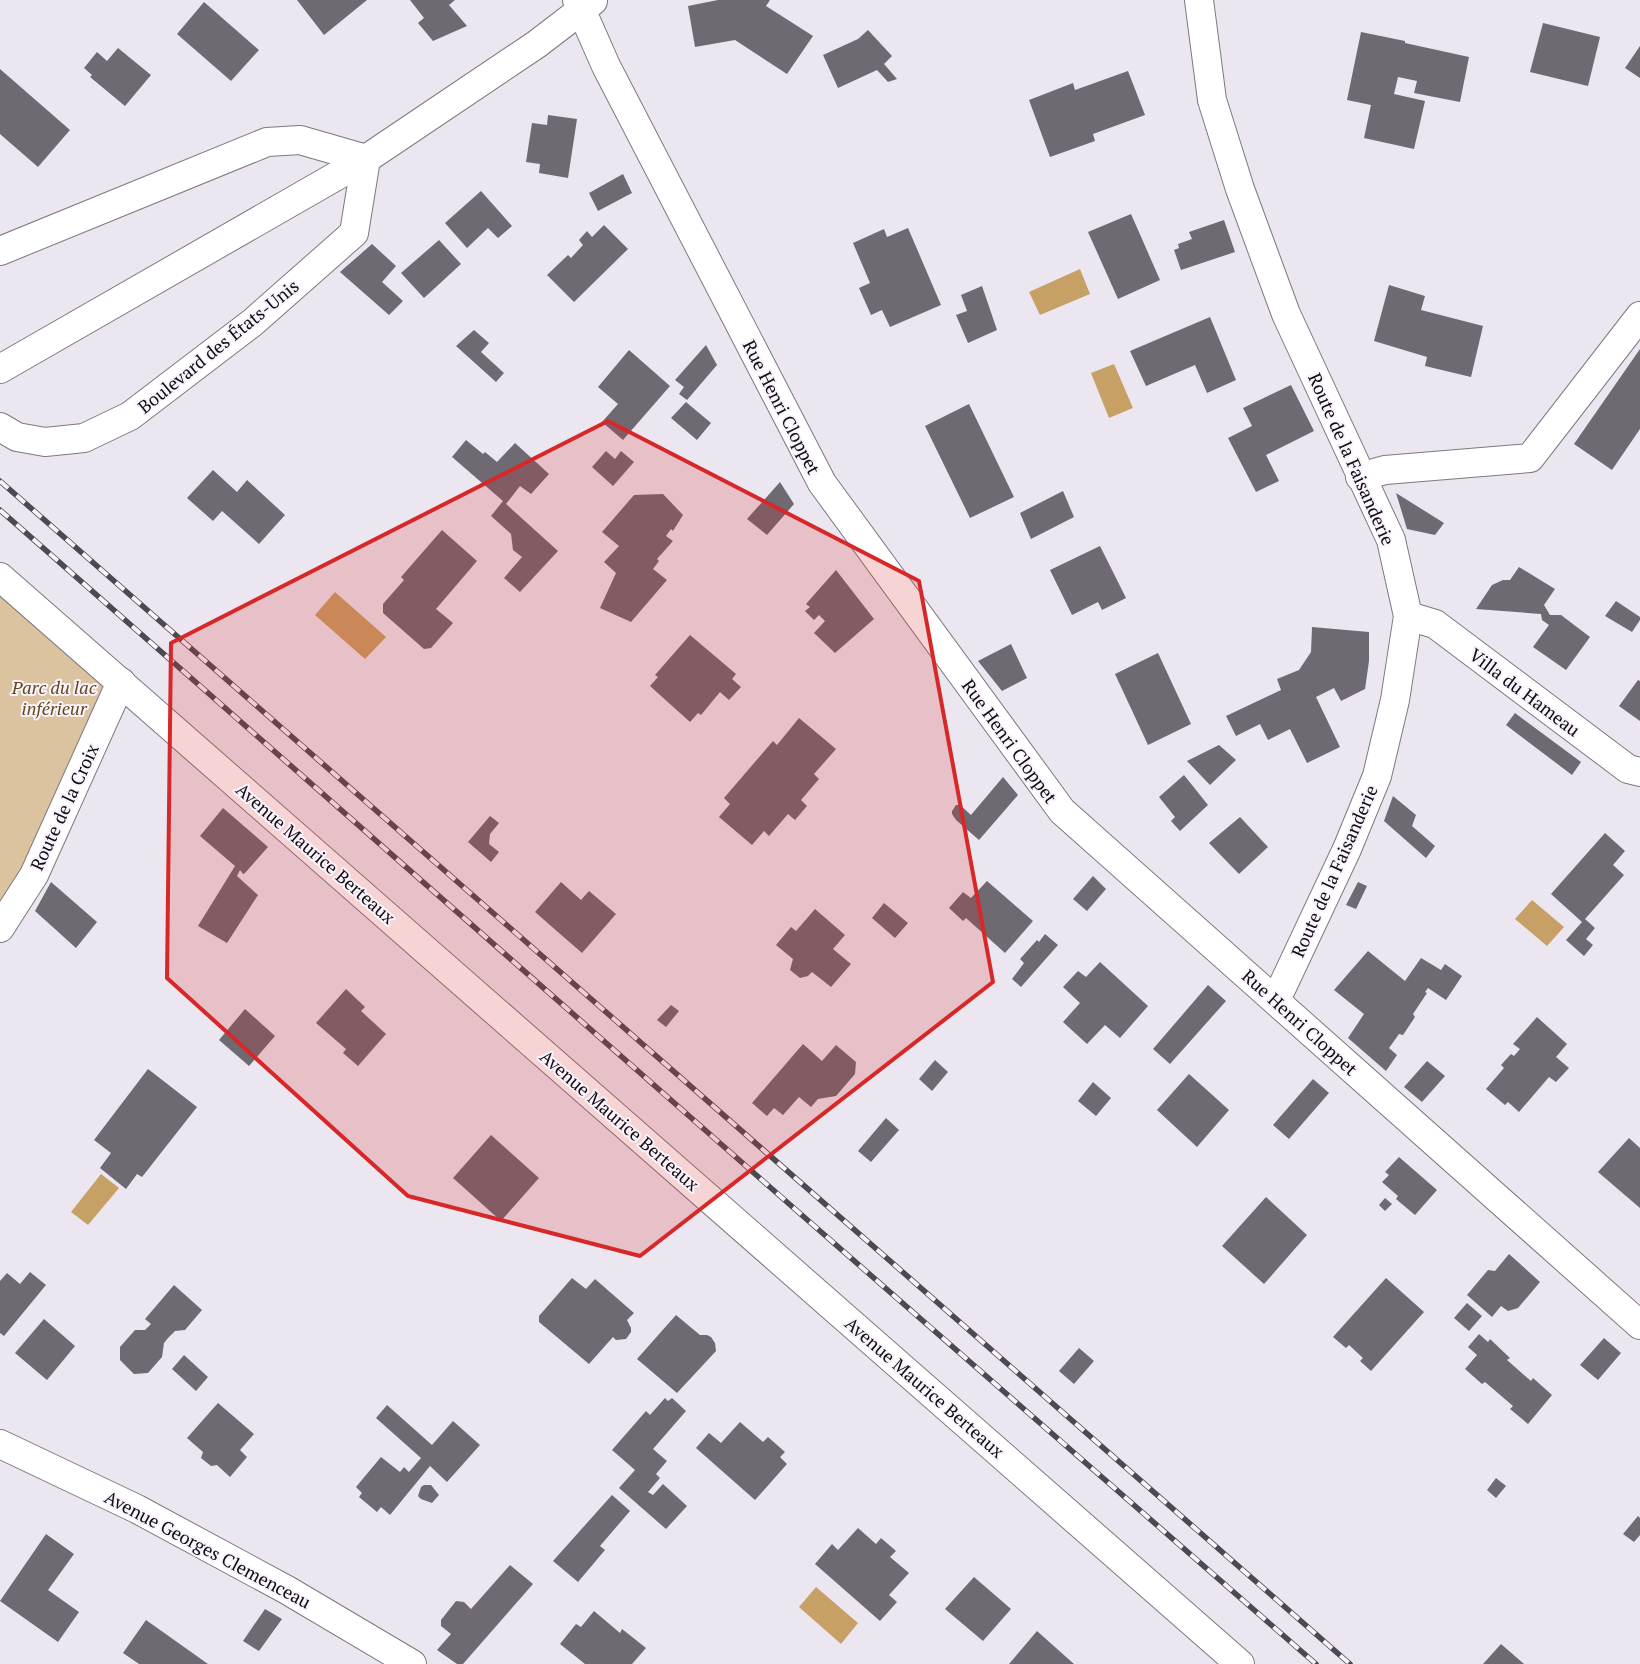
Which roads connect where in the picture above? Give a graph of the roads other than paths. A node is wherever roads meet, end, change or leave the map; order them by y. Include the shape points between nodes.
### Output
1 (1199, 0) edge
2 (584, 4) edge
3 (366, 159) junction
4 (0, 251) edge
5 (1640, 316) edge
6 (0, 368) edge
7 (0, 427) edge
8 (1360, 477) junction
9 (0, 577) edge
10 (1408, 616) junction
11 (121, 682) junction
12 (1640, 772) edge
13 (0, 928) edge
14 (1276, 1000) junction
15 (1640, 1326) edge
16 (0, 1444) edge
17 (412, 1664) edge
18 (1240, 1664) edge

1 - 8 street, Route de la Faisanderie via 1212,100 1240,189 1286,314
2 - 3 street via 537,44
2 - 14 street, Rue Henri Cloppet via 606,66 822,483 1062,811
3 - 4 street via 300,140 267,142
3 - 6 street
3 - 7 street, Boulevard des États-Unis via 354,233 252,323 130,416 84,438 46,442 17,437
5 - 8 street via 1530,458 1385,470
8 - 10 street, Route de la Faisanderie via 1391,540
9 - 11 street, Avenue Maurice Berteaux
10 - 12 street, Villa du Hameau via 1436,624 1628,769
10 - 14 street, Route de la Faisanderie via 1395,700 1377,776 1347,849
11 - 13 street, Route de la Croix via 34,875
11 - 18 street, Avenue Maurice Berteaux
14 - 15 street, Rue Henri Cloppet
16 - 17 street, Avenue Georges Clemenceau via 154,1518 287,1590

